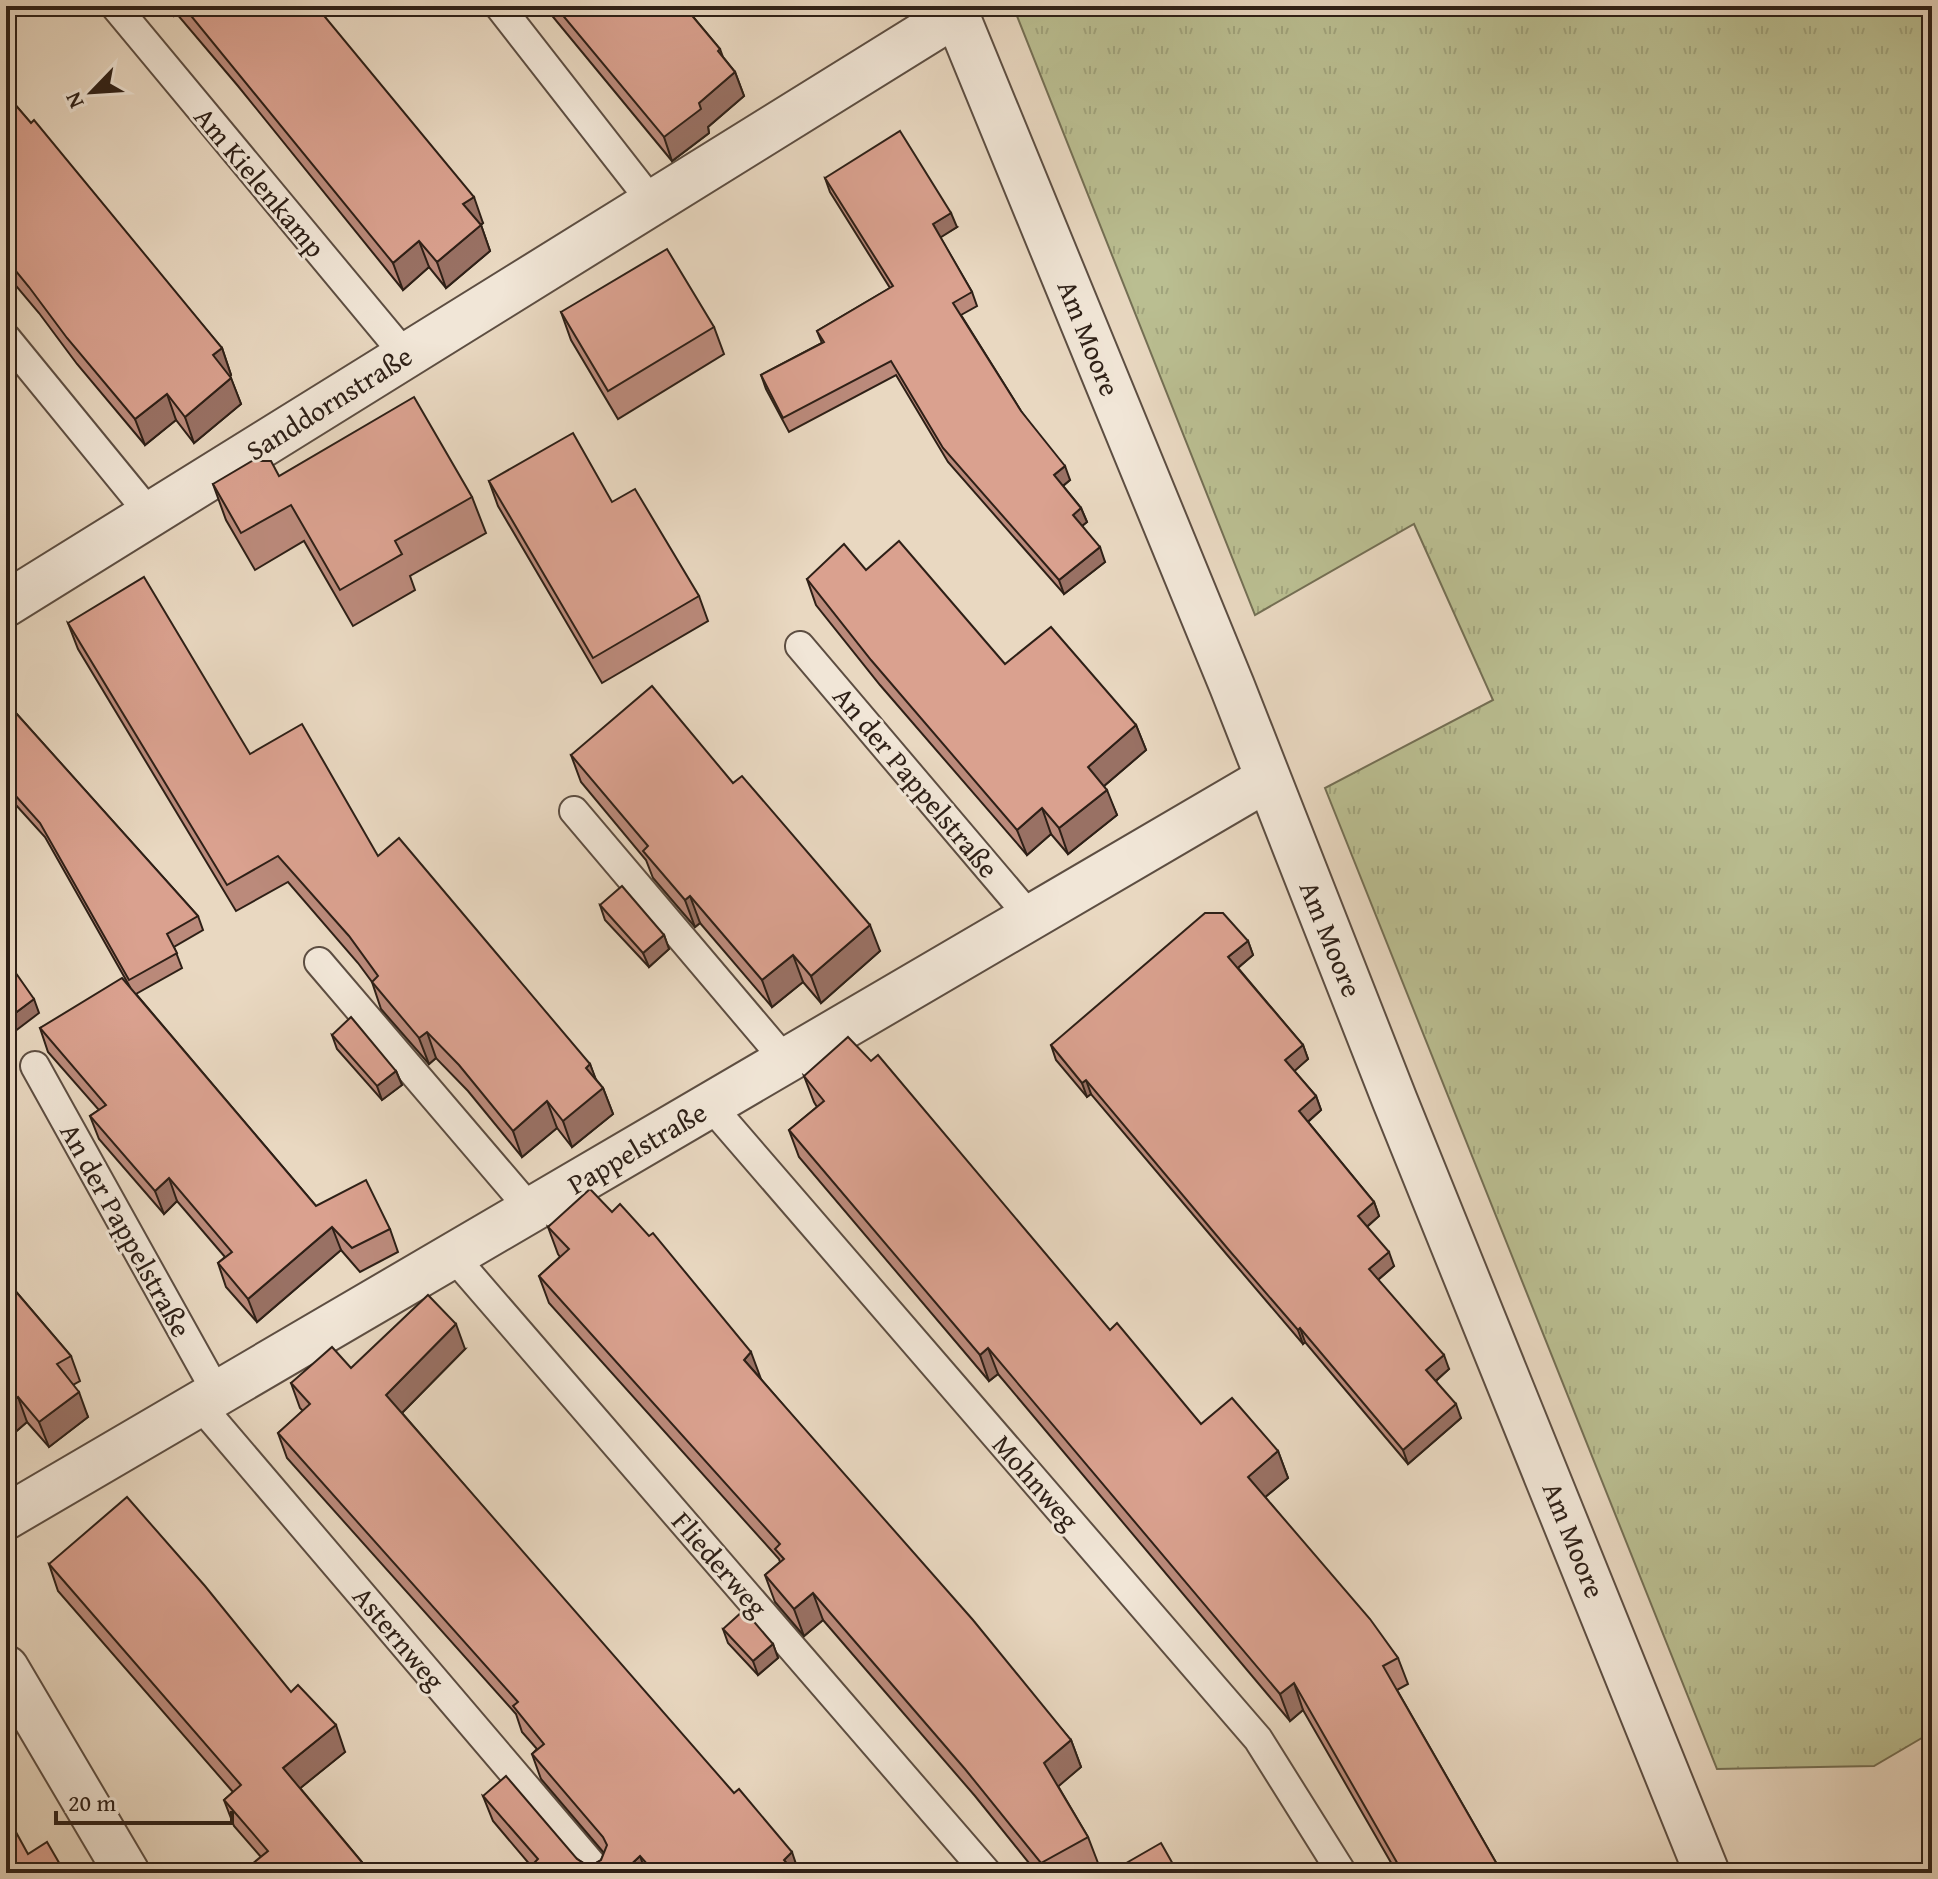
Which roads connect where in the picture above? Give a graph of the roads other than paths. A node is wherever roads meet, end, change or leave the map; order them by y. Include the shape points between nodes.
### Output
1 (115, 6) edge
2 (499, 6) edge
3 (954, 10) edge
4 (652, 202) junction
5 (6, 338) edge
6 (406, 356) junction
7 (150, 514) junction
8 (6, 604) edge
9 (800, 646) dead end
10 (1267, 779) junction
11 (574, 811) dead end
12 (1031, 918) junction
13 (319, 962) dead end
14 (786, 1061) junction
15 (35, 1066) dead end
16 (710, 1105) junction
17 (531, 1210) junction
18 (453, 1256) junction
19 (208, 1399) junction
20 (6, 1517) edge
21 (6, 1668) edge
22 (127, 1873) edge
23 (599, 1873) edge
24 (987, 1873) edge
25 (1342, 1873) edge
26 (1707, 1873) edge

1 - 6 lane, Am Kielenkamp
2 - 4 lane
3 - 4 street, Sanddornstraße
3 - 10 street, Am Moore
4 - 6 street, Sanddornstraße
5 - 7 lane
6 - 7 street, Sanddornstraße
7 - 8 street, Sanddornstraße
9 - 12 lane, An der Pappelstraße
10 - 12 street, Pappelstraße
10 - 26 street, Am Moore
11 - 14 lane
12 - 14 street, Pappelstraße
13 - 17 lane
14 - 16 street, Pappelstraße
15 - 19 lane, An der Pappelstraße
16 - 17 street, Pappelstraße
16 - 25 lane, Mohnweg via 1258,1739
17 - 18 street, Pappelstraße
18 - 19 street, Pappelstraße
18 - 24 lane, Fliederweg
19 - 20 street, Pappelstraße
19 - 23 lane, Asternweg
21 - 22 street

